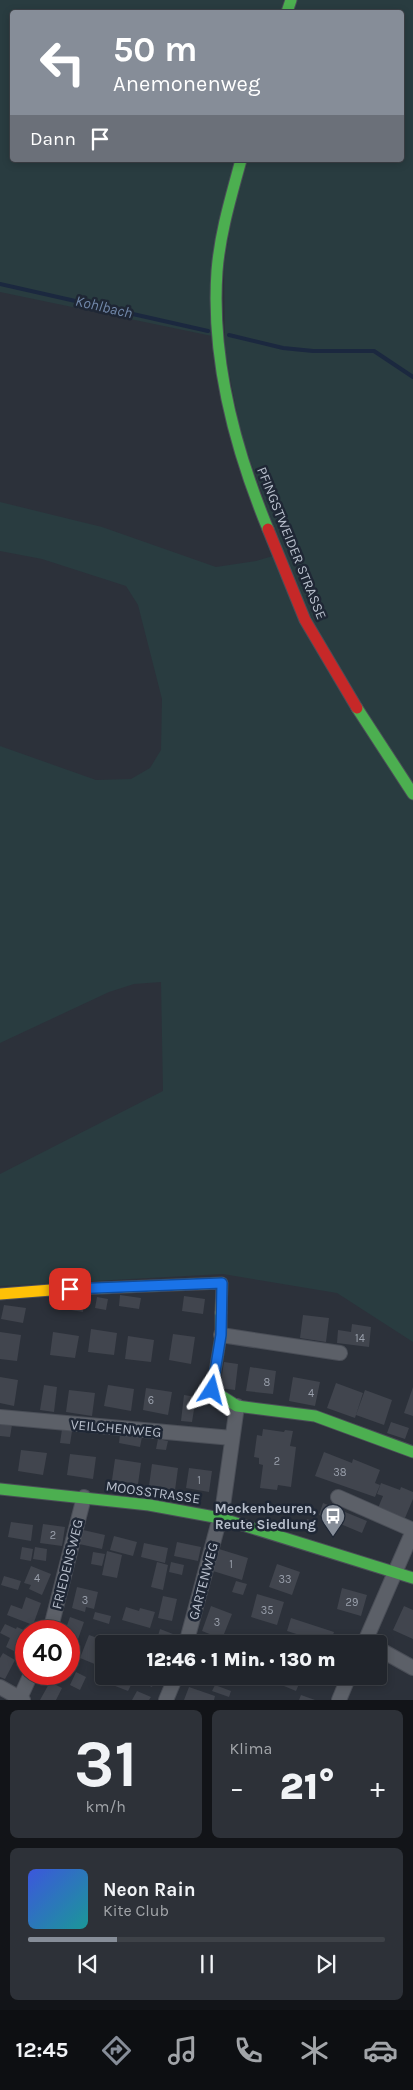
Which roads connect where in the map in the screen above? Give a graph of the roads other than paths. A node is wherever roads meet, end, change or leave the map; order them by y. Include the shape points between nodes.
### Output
1 (239, 162) edge
2 (413, 794) edge
3 (0, 1294) edge
4 (221, 1335) junction
5 (340, 1353) dead end
6 (237, 1406) junction
7 (0, 1418) edge
8 (232, 1438) junction
9 (413, 1452) edge
10 (0, 1489) edge
11 (84, 1497) junction
12 (338, 1497) dead end
13 (220, 1518) junction
14 (413, 1530) edge
15 (396, 1572) junction
16 (413, 1578) edge
17 (53, 1620) edge
18 (188, 1635) edge
19 (369, 1635) edge
20 (387, 1653) edge
21 (413, 1668) edge
22 (27, 1685) edge
23 (172, 1685) edge
24 (346, 1685) edge
25 (0, 1687) edge
26 (22, 1699) edge
27 (166, 1700) edge
28 (339, 1700) edge

1 - 2 street, PFINGSTWEIDER STRASSE via 224,219 217,272 220,356 234,428 259,507 305,620
3 - 4 street via 222,1283
4 - 5 street
4 - 6 street via 212,1390
6 - 8 street, GARTENWEG
6 - 9 street via 315,1416
7 - 8 street, VEILCHENWEG
8 - 13 street, GARTENWEG
10 - 11 street, MOOSSTRASSE
11 - 13 street, MOOSSTRASSE via 150,1504
11 - 17 street, FRIEDENSWEG
12 - 14 street
13 - 15 street, MOOSSTRASSE
13 - 18 street, GARTENWEG
14 - 15 street
15 - 16 street, MOOSSTRASSE
15 - 19 street
20 - 21 street
22 - 26 street
23 - 27 street
24 - 28 street
25 - 26 street

